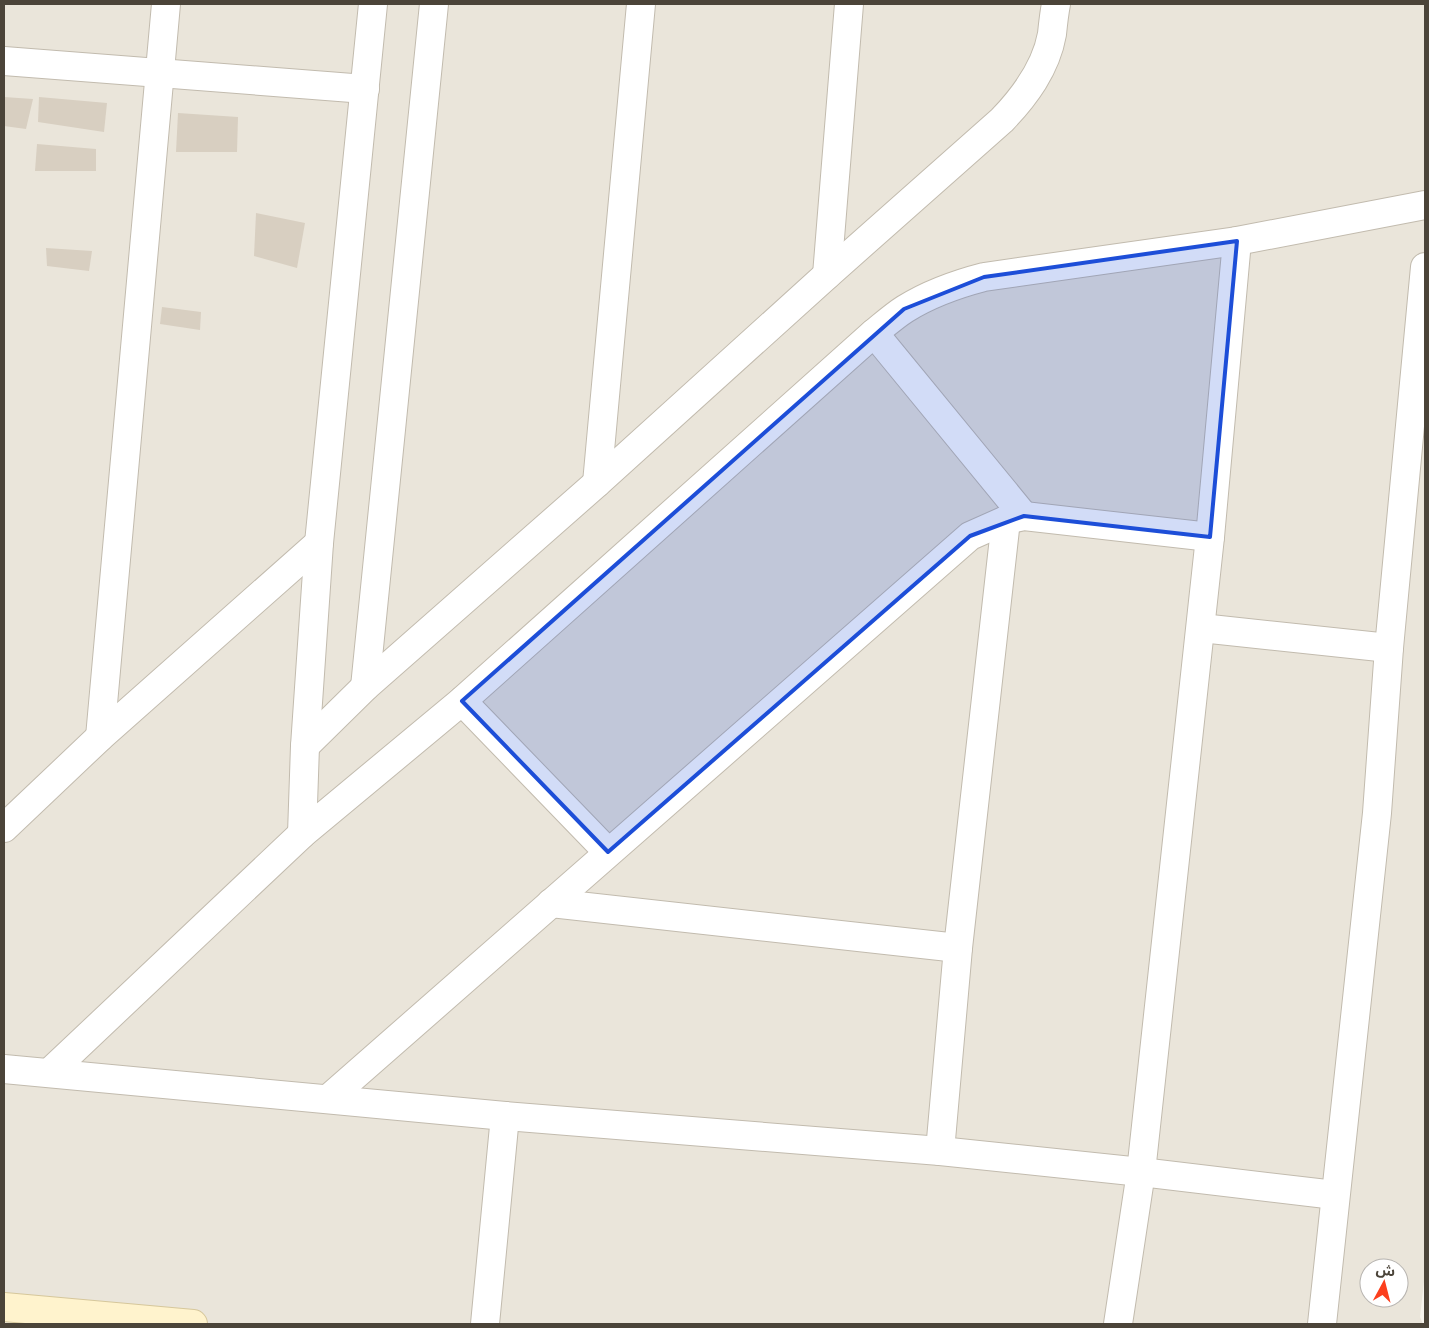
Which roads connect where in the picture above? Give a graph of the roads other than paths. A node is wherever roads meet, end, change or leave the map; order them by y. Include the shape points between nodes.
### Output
1 (166, 4) edge
2 (373, 4) edge
3 (434, 4) edge
4 (641, 4) edge
5 (849, 4) edge
6 (1056, 4) edge
7 (4, 61) edge
8 (159, 73) junction
9 (365, 89) junction
10 (1425, 205) edge
11 (1237, 241) junction
12 (1425, 267) edge
13 (827, 275) junction
14 (874, 333) junction
15 (597, 483) junction
16 (1015, 518) junction
17 (1210, 537) junction
18 (319, 543) junction
19 (1201, 628) junction
20 (1389, 648) junction
21 (365, 686) junction
22 (462, 701) junction
23 (100, 737) junction
24 (305, 746) junction
25 (4, 828) edge
26 (302, 834) junction
27 (608, 852) junction
28 (551, 903) junction
29 (958, 948) junction
30 (4, 1069) edge
31 (49, 1073) junction
32 (328, 1099) junction
33 (505, 1116) junction
34 (940, 1151) junction
35 (1142, 1172) junction
36 (1335, 1195) junction
37 (4, 1307) edge
38 (193, 1324) edge
39 (485, 1324) edge
40 (1118, 1324) edge
41 (1322, 1324) edge

1 - 8 street
2 - 9 street
3 - 21 street
4 - 15 street
5 - 13 street
6 - 13 street via 1045,56 1038,74 1017,105
7 - 8 street
8 - 9 street
8 - 23 street
9 - 18 street
10 - 11 street
11 - 14 street via 984,277 923,299 904,309
11 - 17 street
12 - 20 street
13 - 15 street
14 - 16 street
14 - 22 street
15 - 21 street
16 - 17 street
16 - 27 street via 970,536
16 - 29 street
17 - 19 street
18 - 23 street
18 - 24 street
19 - 20 street
19 - 35 street
20 - 36 street via 1377,812
21 - 24 street
22 - 26 street
22 - 27 street
23 - 25 street
24 - 26 street
26 - 31 street
27 - 28 street
28 - 29 street
28 - 32 street
29 - 34 street
30 - 31 street
31 - 32 street
32 - 33 street
33 - 34 street
33 - 39 street
34 - 35 street
35 - 36 street
35 - 40 street
36 - 41 street
37 - 38 street

